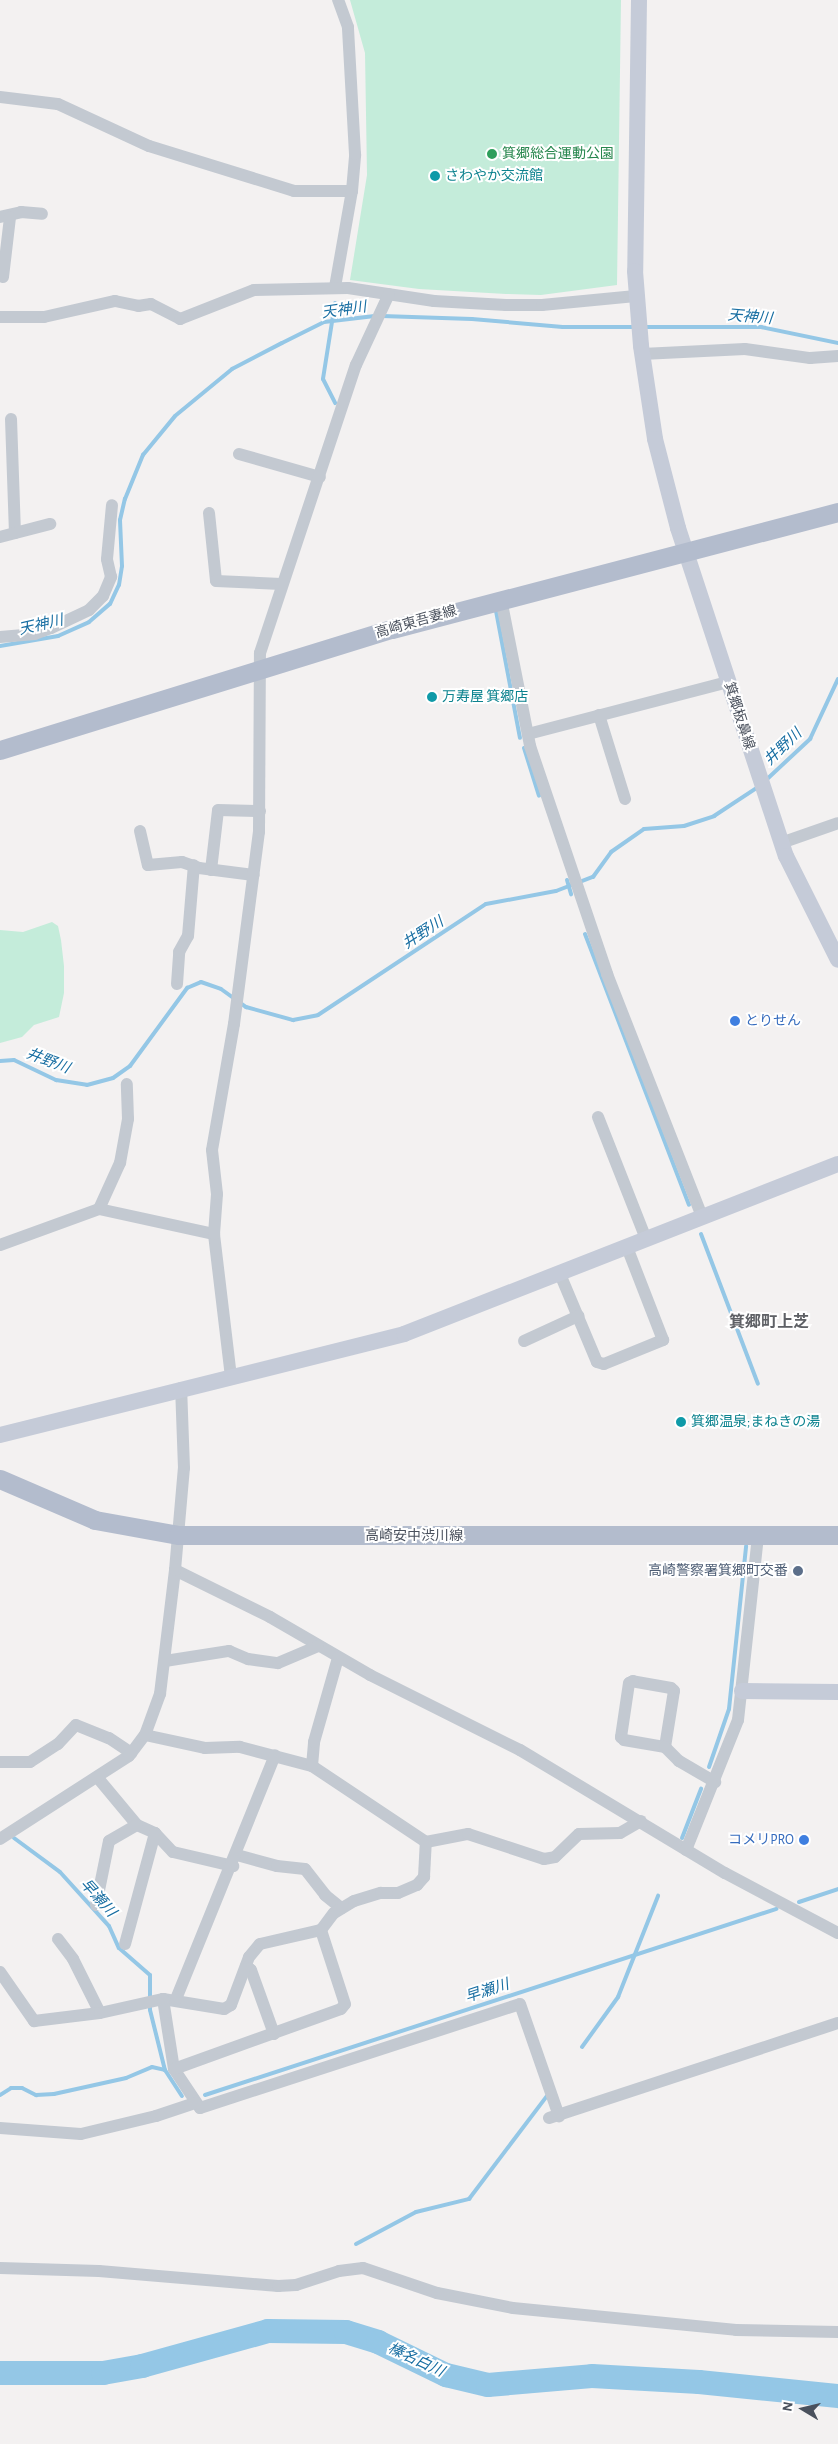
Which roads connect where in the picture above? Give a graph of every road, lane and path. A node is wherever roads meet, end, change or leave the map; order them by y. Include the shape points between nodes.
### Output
1 (338, 0) edge
2 (639, 0) edge
3 (0, 98) edge
4 (352, 191) junction
5 (42, 214) dead end
6 (5, 217) edge
7 (3, 277) dead end
8 (335, 287) junction
9 (386, 300) junction
10 (637, 301) junction
11 (0, 316) edge
12 (642, 350) junction
13 (838, 356) edge
14 (11, 419) dead end
15 (239, 454) dead end
16 (320, 477) junction
17 (112, 505) dead end
18 (838, 512) edge
19 (209, 513) dead end
20 (50, 524) dead end
21 (16, 533) junction
22 (0, 537) edge
23 (685, 551) junction
24 (281, 584) junction
25 (500, 599) junction
26 (0, 637) edge
27 (259, 671) junction
28 (728, 682) junction
29 (599, 716) junction
30 (528, 734) junction
31 (0, 750) edge
32 (625, 798) dead end
33 (260, 811) junction
34 (838, 824) edge
35 (140, 831) dead end
36 (782, 842) junction
37 (194, 865) junction
38 (211, 870) junction
39 (254, 875) junction
40 (838, 960) edge
41 (177, 984) dead end
42 (127, 1084) dead end
43 (598, 1117) dead end
44 (838, 1164) edge
45 (99, 1210) junction
46 (702, 1217) junction
47 (214, 1234) junction
48 (646, 1240) junction
49 (0, 1245) edge
50 (627, 1247) junction
51 (560, 1274) junction
52 (578, 1316) junction
53 (524, 1341) dead end
54 (231, 1377) junction
55 (181, 1388) junction
56 (0, 1435) edge
57 (0, 1479) edge
58 (178, 1535) junction
59 (758, 1535) junction
60 (838, 1535) edge
61 (175, 1570) junction
62 (318, 1646) junction
63 (338, 1658) junction
64 (165, 1661) junction
65 (742, 1691) junction
66 (838, 1692) edge
67 (145, 1735) junction
68 (664, 1747) junction
69 (131, 1753) junction
70 (275, 1755) junction
71 (0, 1762) edge
72 (312, 1766) junction
73 (97, 1777) junction
74 (715, 1782) junction
75 (641, 1821) junction
76 (138, 1825) junction
77 (155, 1832) junction
78 (0, 1839) edge
79 (426, 1842) junction
80 (686, 1850) junction
81 (234, 1860) junction
82 (96, 1905) dead end
83 (341, 1908) junction
84 (321, 1930) junction
85 (838, 1933) edge
86 (58, 1939) dead end
87 (125, 1944) dead end
88 (246, 1966) junction
89 (0, 1972) edge
90 (170, 1999) junction
91 (100, 2013) junction
92 (838, 2023) edge
93 (274, 2034) junction
94 (174, 2069) junction
95 (195, 2103) junction
96 (0, 2128) edge
97 (0, 2268) edge
98 (838, 2332) edge

1 - 4 street via 348,27 350,50 355,154
2 - 10 street, 箕郷板鼻線
3 - 4 street via 58,104 149,146 294,191
4 - 8 street
5 - 6 street via 21,212
6 - 7 street
8 - 9 street
8 - 11 street via 254,290 180,319 152,304 138,306 115,301 44,317
9 - 10 street via 532,305
9 - 16 street via 373,324 346,394
10 - 12 street, 箕郷板鼻線
12 - 13 street via 745,349 810,358
12 - 23 street, 箕郷板鼻線 via 655,439
14 - 21 street
15 - 16 street
16 - 24 street
17 - 26 street via 107,559 111,577 103,596 90,610 51,628 35,634
18 - 23 main road, 高崎東吾妻線
19 - 24 street via 216,581
20 - 21 street
21 - 22 street
23 - 25 main road, 高崎東吾妻線
23 - 28 street, 箕郷板鼻線
24 - 27 street via 262,643
25 - 27 main road, 高崎東吾妻線
25 - 30 street
27 - 31 main road, 高崎東吾妻線
27 - 33 street
28 - 29 street
28 - 36 street, 箕郷板鼻線
29 - 30 street
29 - 32 street
30 - 46 street via 607,974
33 - 38 street via 218,810
33 - 39 street
34 - 36 street
35 - 37 street via 148,865 182,862
36 - 40 street, 箕郷板鼻線 via 811,909
37 - 38 street
37 - 41 street via 188,936 179,952
38 - 39 street
39 - 47 street via 236,1010 213,1137 217,1194
42 - 45 street via 128,1119 120,1163
43 - 48 street
44 - 46 street
45 - 47 street
45 - 49 street
46 - 48 street
47 - 54 street
48 - 50 street
50 - 51 street
50 - 52 street via 663,1340 604,1364 597,1362
51 - 52 street
51 - 54 street via 404,1334
52 - 53 street
54 - 55 street
55 - 56 street
55 - 58 street via 184,1453
57 - 58 main road, 高崎安中渋川線 via 95,1520
58 - 59 main road, 高崎安中渋川線
58 - 61 street
59 - 60 main road, 高崎安中渋川線
59 - 65 street
61 - 62 street via 270,1617
61 - 64 street
62 - 63 street
62 - 64 street via 278,1663 248,1659 229,1651
63 - 72 street via 314,1742
63 - 75 street via 520,1750
64 - 67 street via 160,1694
65 - 66 street
65 - 74 street via 738,1720
67 - 69 street
67 - 70 street via 205,1748 240,1747
68 - 68 street via 621,1737 629,1683 633,1681 674,1691
68 - 74 street
69 - 71 street via 109,1738 76,1725 58,1744 30,1762
69 - 73 street
70 - 72 street
70 - 81 street
72 - 79 street
73 - 76 street
73 - 78 street
74 - 80 street
75 - 79 street via 620,1833 578,1834 555,1857 544,1859 468,1834
75 - 80 street
76 - 77 street
76 - 82 street via 109,1841
77 - 81 street via 173,1852
77 - 87 street
79 - 83 street via 424,1877 417,1885 398,1892 367,1896
80 - 85 street
81 - 83 street via 305,1870 324,1895
81 - 90 street
83 - 84 street
84 - 88 street via 260,1944
84 - 93 street via 344,2004 341,2010
86 - 91 street via 73,1959
88 - 90 street via 231,2005 224,2009
88 - 93 street via 251,1970
89 - 91 street via 34,2021
90 - 91 street
90 - 94 street
92 - 95 street via 554,2117 520,2004 213,2105 200,2108
93 - 94 street
94 - 95 street
95 - 96 street via 81,2134
97 - 98 street via 99,2271 278,2286 296,2285 339,2271 363,2268 437,2294 513,2308 736,2330

